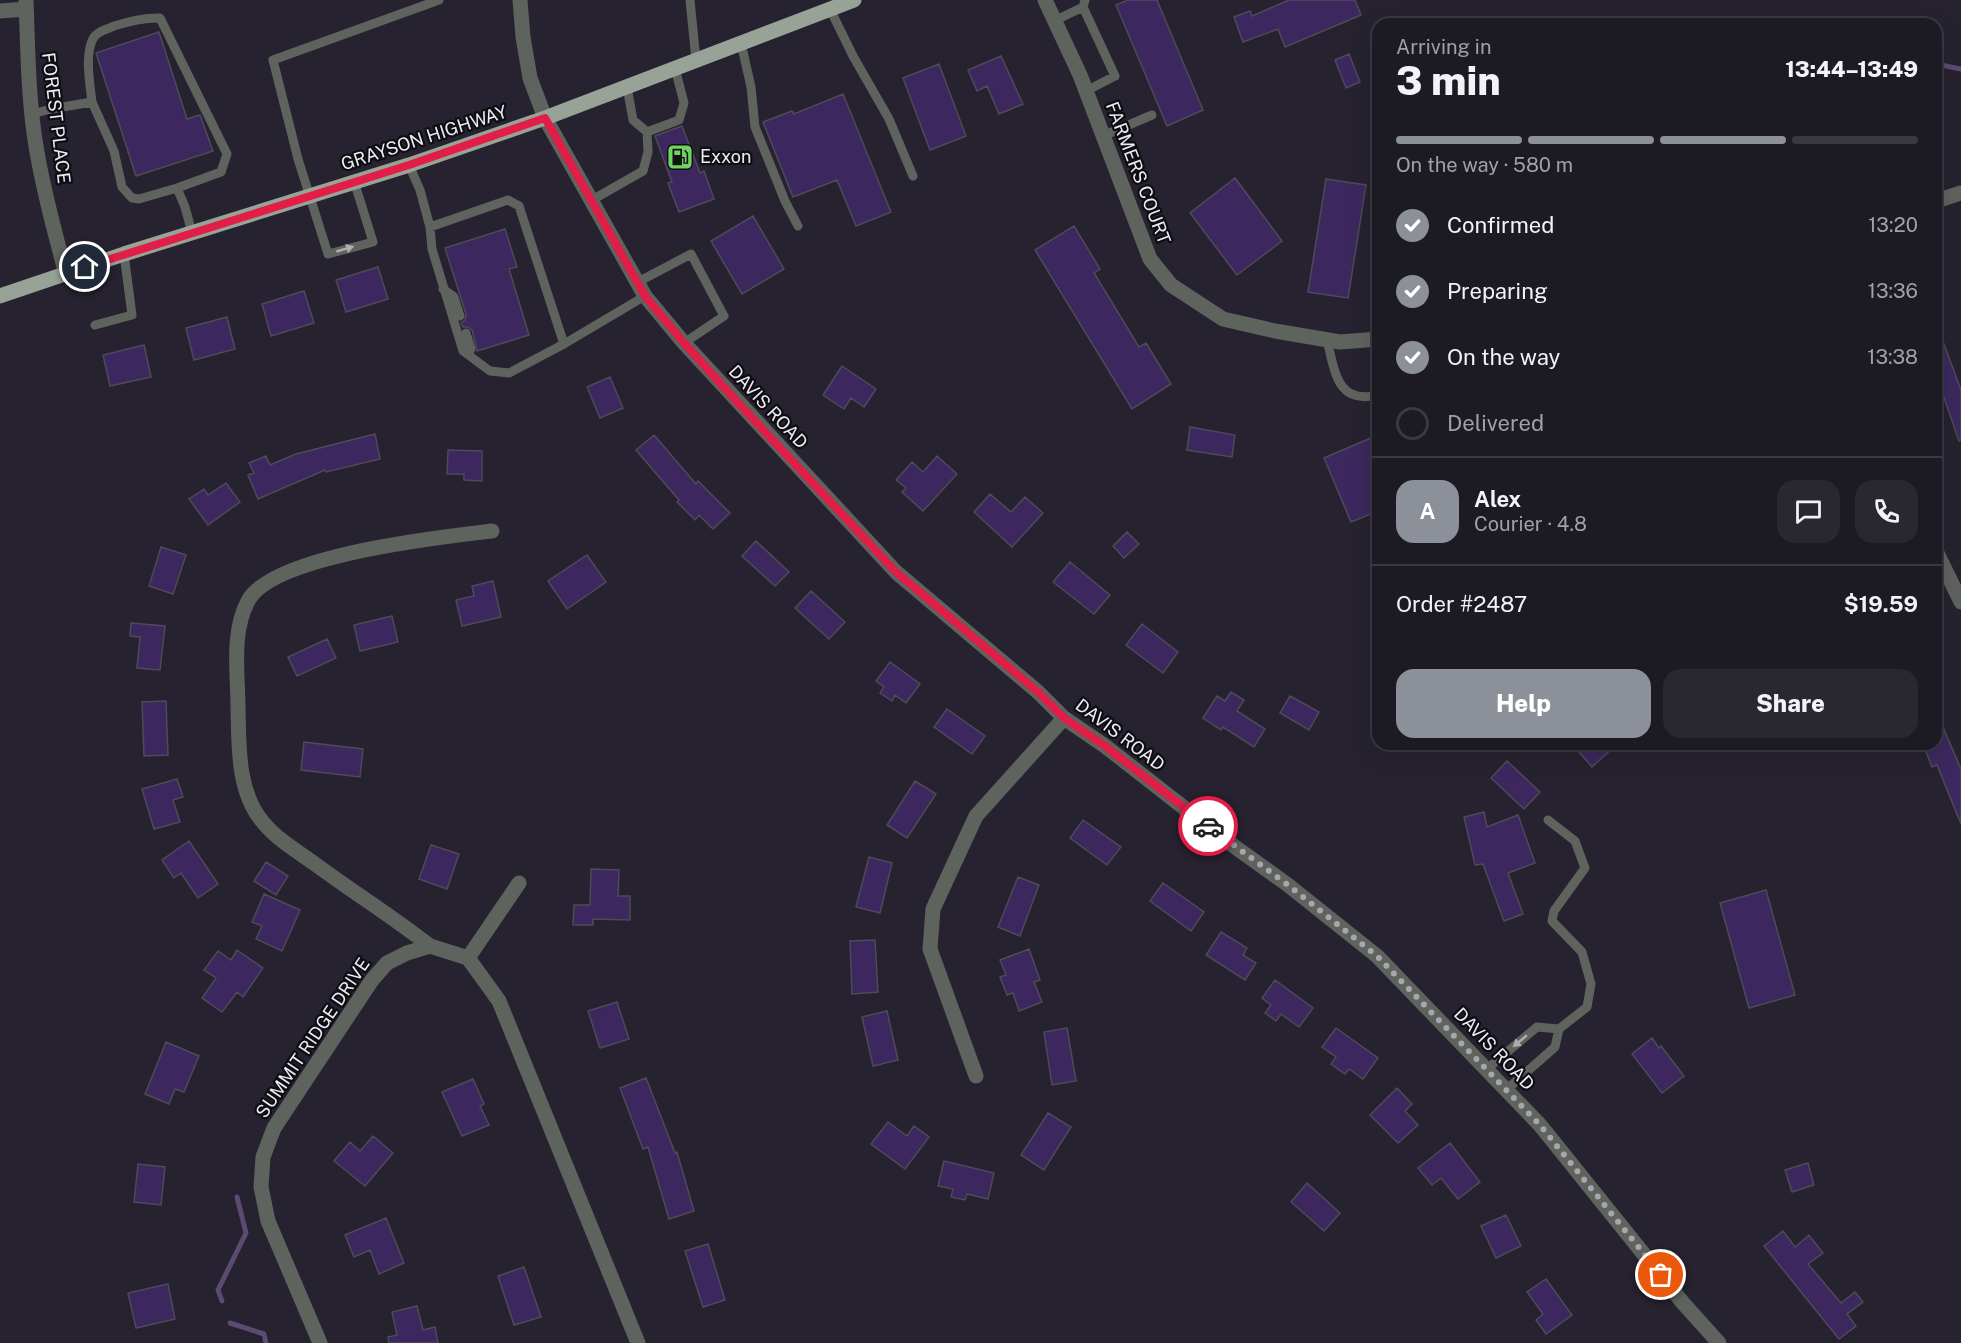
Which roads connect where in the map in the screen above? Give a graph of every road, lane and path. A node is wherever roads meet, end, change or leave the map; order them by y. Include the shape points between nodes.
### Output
1 (439, 0) edge
2 (520, 0) edge
3 (690, 0) edge
4 (854, 0) edge
5 (1046, 0) edge
6 (1084, 4) edge
7 (26, 5) edge
8 (830, 9) junction
9 (0, 11) edge
10 (1056, 20) junction
11 (741, 43) junction
12 (696, 60) junction
13 (675, 68) junction
14 (627, 87) junction
15 (1086, 91) junction
16 (92, 102) junction
17 (32, 114) junction
18 (1152, 115) dead end
19 (545, 118) junction
20 (647, 132) junction
21 (1103, 136) junction
22 (409, 165) junction
23 (912, 176) dead end
24 (354, 182) junction
25 (177, 188) junction
26 (1961, 193) edge
27 (308, 196) junction
28 (1942, 199) edge
29 (592, 200) junction
30 (798, 226) dead end
31 (429, 227) junction
32 (192, 233) junction
33 (124, 254) junction
34 (66, 274) junction
35 (638, 282) junction
36 (443, 289) junction
37 (0, 296) edge
38 (645, 296) junction
39 (460, 316) dead end
40 (95, 325) dead end
41 (466, 333) dead end
42 (1372, 339) edge
43 (1328, 340) junction
44 (684, 343) junction
45 (564, 344) junction
46 (468, 354) junction
47 (1372, 396) edge
48 (492, 531) dead end
49 (1942, 564) edge
50 (1961, 602) edge
51 (1064, 718) junction
52 (1548, 820) dead end
53 (519, 883) dead end
54 (430, 946) junction
55 (468, 958) junction
56 (1560, 1029) junction
57 (1487, 1070) junction
58 (976, 1076) dead end
59 (1506, 1090) junction
60 (320, 1343) edge
61 (638, 1343) edge
62 (1719, 1343) edge

1 - 27 lane via 273,60
2 - 19 street, DAVIS ROAD via 530,78
3 - 12 lane
4 - 8 main road, GRAYSON HIGHWAY
5 - 10 street, FARMERS COURT
6 - 10 lane
6 - 15 lane via 1115,76
7 - 9 street
7 - 17 street, FOREST PLACE
8 - 11 main road, GRAYSON HIGHWAY
8 - 23 lane via 889,119
10 - 15 street, FARMERS COURT
11 - 12 main road, GRAYSON HIGHWAY
11 - 30 lane via 755,127
12 - 13 main road, GRAYSON HIGHWAY
13 - 14 main road, GRAYSON HIGHWAY
13 - 20 lane via 684,103 679,120
14 - 19 main road, GRAYSON HIGHWAY
14 - 20 lane via 633,120
15 - 21 street, FARMERS COURT
16 - 17 lane
16 - 25 lane via 127,194 139,199
16 - 25 lane via 89,49 94,36 138,19 160,18 227,154 221,172
17 - 34 street, FOREST PLACE via 53,229
18 - 21 lane
19 - 22 main road, GRAYSON HIGHWAY
19 - 29 street, DAVIS ROAD
20 - 29 lane via 648,152 643,171
21 - 43 street, FARMERS COURT via 1150,259 1172,285 1223,319
22 - 24 main road, GRAYSON HIGHWAY
22 - 31 lane
24 - 27 main road, GRAYSON HIGHWAY
27 -> 24 lane via 327,254 373,242
25 - 32 lane
26 - 28 street
27 - 32 main road, GRAYSON HIGHWAY
29 - 35 street, DAVIS ROAD
31 - 36 lane
31 - 45 lane via 508,200 519,206
32 - 33 main road, GRAYSON HIGHWAY
33 - 34 main road, GRAYSON HIGHWAY
33 - 40 lane via 132,315
34 - 37 main road, GRAYSON HIGHWAY
35 - 38 street, DAVIS ROAD
35 - 44 lane via 691,254 724,316
36 - 39 lane via 454,297
36 - 46 lane via 463,351
38 - 44 street, DAVIS ROAD
38 - 45 lane
41 - 46 lane via 471,349
42 - 43 street, FARMERS COURT
43 - 47 lane via 1343,389 1355,397
44 - 51 street, DAVIS ROAD via 896,572
45 - 46 lane via 510,373 490,371
48 - 54 street via 383,545 299,567 267,581 249,598 239,620 240,753 247,795 262,821 287,844
49 - 50 street
51 - 57 street, DAVIS ROAD via 1377,956
51 - 58 street via 976,816 933,909 930,949
52 - 56 lane via 1575,841 1586,868 1554,911 1552,921 1582,952 1591,984 1587,1007
53 - 55 street
54 - 55 street
54 - 60 street, SUMMIT RIDGE DRIVE via 387,963 372,980 274,1128 263,1157 261,1187 268,1221
55 - 61 street via 498,1001
56 -> 57 lane via 1537,1027
56 - 59 lane via 1555,1047
57 - 59 street, DAVIS ROAD
59 - 62 street, DAVIS ROAD via 1540,1125

